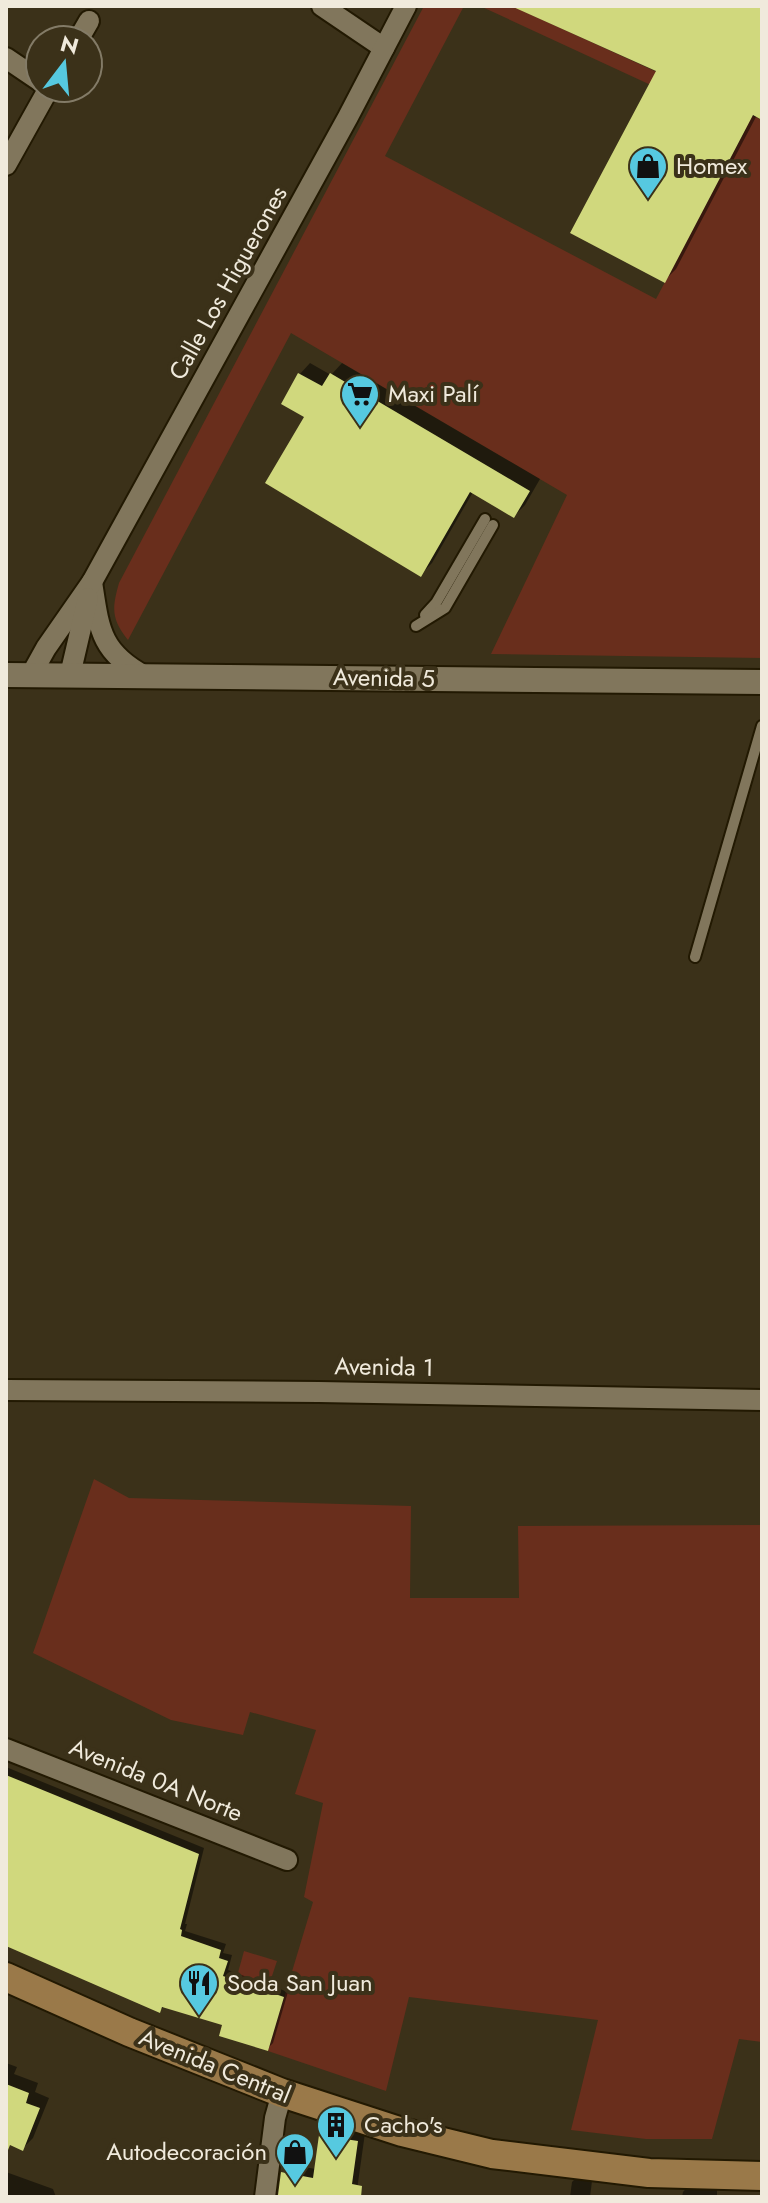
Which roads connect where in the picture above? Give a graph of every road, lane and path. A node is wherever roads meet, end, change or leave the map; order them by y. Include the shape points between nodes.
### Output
1 (322, 6) edge
2 (406, 6) edge
3 (89, 21) dead end
4 (87, 24) edge
5 (384, 48) junction
6 (6, 58) edge
7 (24, 70) edge
8 (40, 104) edge
9 (7, 161) edge
10 (489, 522) joint
11 (92, 582) junction
12 (6, 675) edge
13 (31, 675) junction
14 (70, 675) junction
15 (145, 676) junction
16 (762, 682) edge
17 (762, 726) edge
18 (695, 957) dead end
19 (6, 1390) edge
20 (762, 1400) edge
21 (6, 1749) edge
22 (287, 1860) dead end
23 (6, 1977) edge
24 (282, 2093) junction
25 (744, 2183) edge
26 (265, 2197) edge

1 - 5 street
2 - 5 street, Calle Los Higuerones
3 - 4 street
5 - 11 street, Calle Los Higuerones
6 - 7 street
8 - 9 street
10 - 10 lane via 445,608 416,626 436,603
11 - 13 street, Calle Los Higuerones
11 - 14 street, Calle Los Higuerones
11 - 15 street via 107,644 124,664
12 - 13 street, Avenida 5
13 - 14 street, Avenida 5
14 - 15 street, Avenida 5
15 - 16 street, Avenida 5
17 - 18 lane
19 - 20 street, Avenida 1
21 - 22 street, Avenida 0A Norte
23 - 24 main road, Avenida Central
24 - 25 main road, Avenida Central via 492,2154
24 - 26 street

